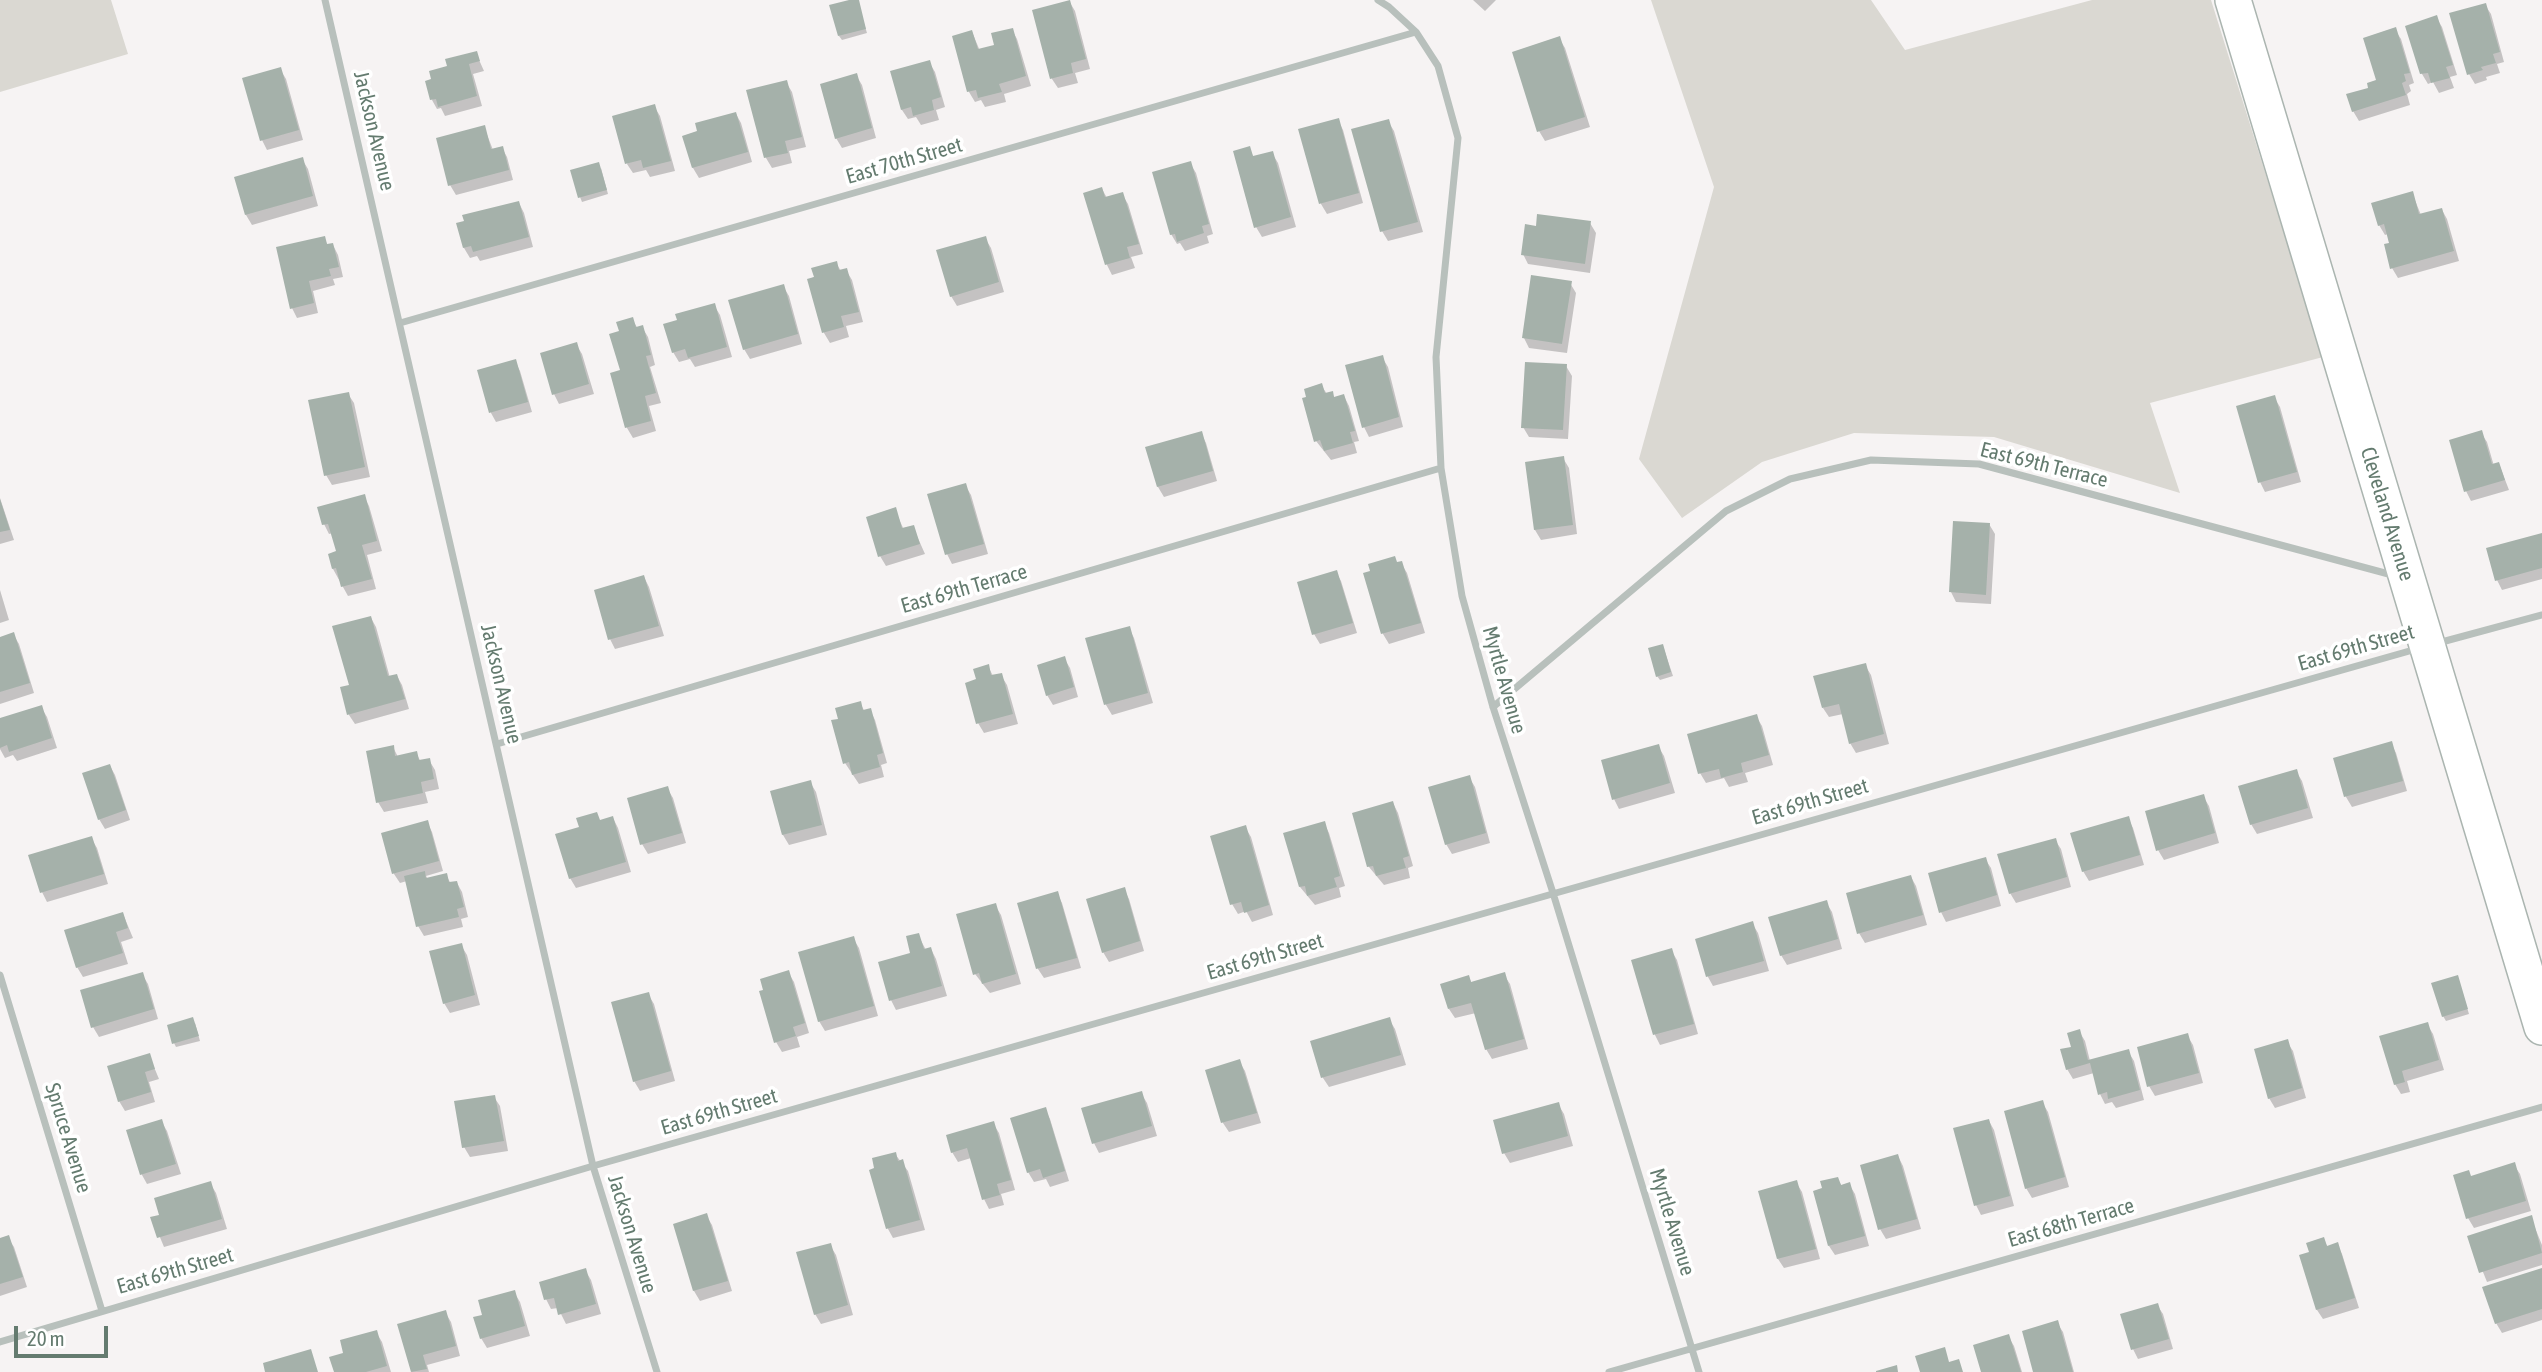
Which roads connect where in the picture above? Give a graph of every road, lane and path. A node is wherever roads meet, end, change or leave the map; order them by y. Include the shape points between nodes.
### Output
1 (325, 0) edge
2 (1378, 0) edge
3 (2237, 2) edge
4 (1416, 32) junction
5 (400, 323) junction
6 (1441, 468) junction
7 (2407, 579) junction
8 (2542, 615) edge
9 (2426, 646) junction
10 (1493, 708) junction
11 (496, 744) junction
12 (1553, 893) junction
13 (0, 975) edge
14 (2542, 1027) edge
15 (2542, 1107) edge
16 (593, 1166) junction
17 (102, 1311) junction
18 (0, 1342) edge
19 (1692, 1349) junction
20 (657, 1372) edge
21 (1609, 1372) edge
22 (1699, 1372) edge

1 - 5 street, Jackson Avenue
2 - 4 street, Myrtle Avenue
3 - 7 main road, Cleveland Avenue
4 - 5 street, East 70th Street
4 - 6 street, Myrtle Avenue via 1438,66 1458,138 1436,357
5 - 11 street, Jackson Avenue
6 - 10 street, Myrtle Avenue via 1462,596
6 - 11 street, East 69th Terrace
7 - 9 main road, Cleveland Avenue
7 - 10 street, East 69th Terrace via 1979,464 1871,460 1790,480 1726,512
8 - 9 street, East 69th Street
9 - 12 street, East 69th Street
9 - 14 main road, Cleveland Avenue
10 - 12 street, Myrtle Avenue
11 - 16 street, Jackson Avenue
12 - 16 street, East 69th Street
12 - 19 street, Myrtle Avenue
13 - 17 street, Spruce Avenue
15 - 19 street, East 68th Terrace
16 - 17 street, East 69th Street
16 - 20 street, Jackson Avenue
17 - 18 street, East 69th Street
19 - 21 street, East 68th Terrace
19 - 22 street, Myrtle Avenue

